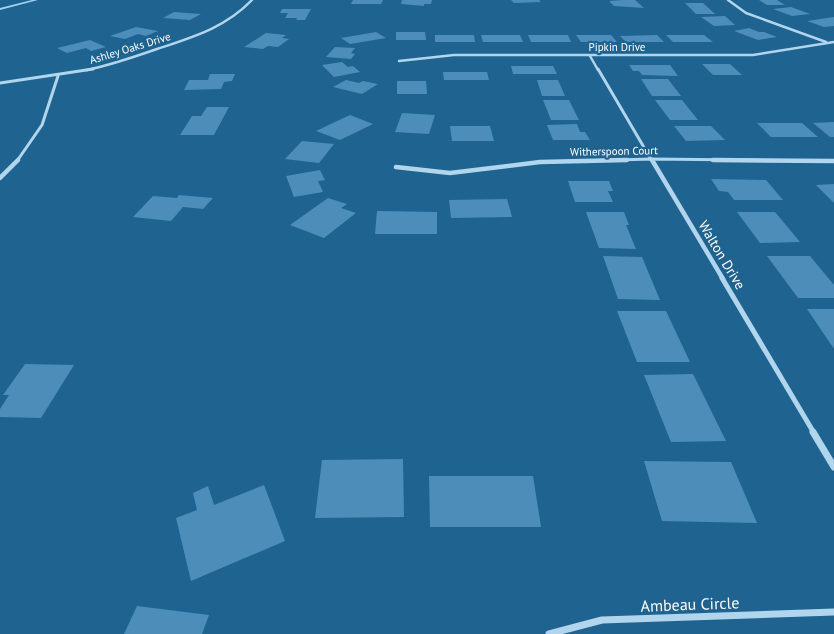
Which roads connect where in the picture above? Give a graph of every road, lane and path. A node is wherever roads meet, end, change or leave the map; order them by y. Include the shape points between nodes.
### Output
1 (252, 0) edge
2 (728, 0) edge
3 (834, 42) edge
4 (827, 43) junction
5 (590, 56) junction
6 (399, 61) dead end
7 (58, 76) junction
8 (0, 83) edge
9 (652, 159) junction
10 (834, 161) edge
11 (396, 166) dead end
12 (0, 178) edge
13 (834, 467) edge
14 (834, 612) edge
15 (549, 634) edge

1 - 7 street, Ashley Oaks Drive via 233,20 218,28 100,68
2 - 4 street via 746,13
3 - 4 street, Pipkin Drive
4 - 5 street, Pipkin Drive via 753,55
5 - 6 street, Pipkin Drive via 454,55
5 - 9 street, Walton Drive
7 - 8 street, Ashley Oaks Drive
7 - 12 street via 42,126 22,156
9 - 10 street, Witherspoon Court
9 - 11 street, Witherspoon Court via 540,162 450,173
9 - 13 street, Walton Drive
14 - 15 street, Ambeau Circle via 602,620

